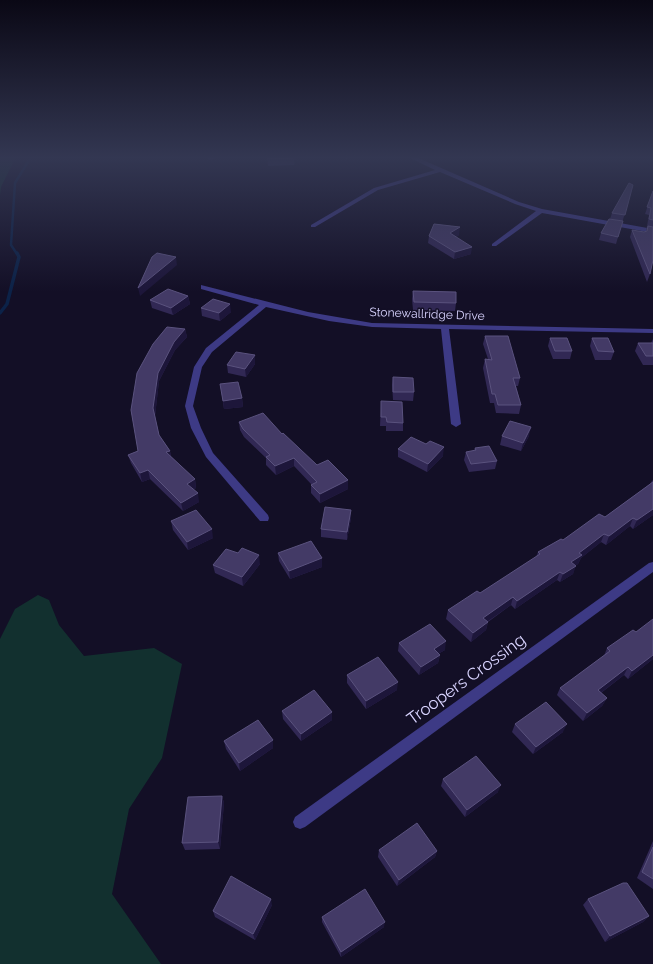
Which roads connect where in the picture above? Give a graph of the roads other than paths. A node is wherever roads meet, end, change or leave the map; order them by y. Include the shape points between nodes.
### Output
1 (354, 202) edge
2 (515, 202) edge
3 (541, 211) junction
4 (313, 226) dead end
5 (653, 231) edge
6 (494, 245) dead end
7 (204, 288) dead end
8 (263, 305) junction
9 (445, 328) junction
10 (653, 331) edge
11 (456, 424) dead end
12 (264, 518) dead end
13 (653, 566) edge
14 (300, 822) dead end

1 - 4 street
2 - 3 street
3 - 5 street
3 - 6 street
7 - 8 street, Stonewallridge Drive
8 - 9 street, Stonewallridge Drive via 358,324
8 - 12 street via 209,350 198,367 189,406 209,455
9 - 10 street, Stonewallridge Drive
9 - 11 street
13 - 14 street, Troopers Crossing

